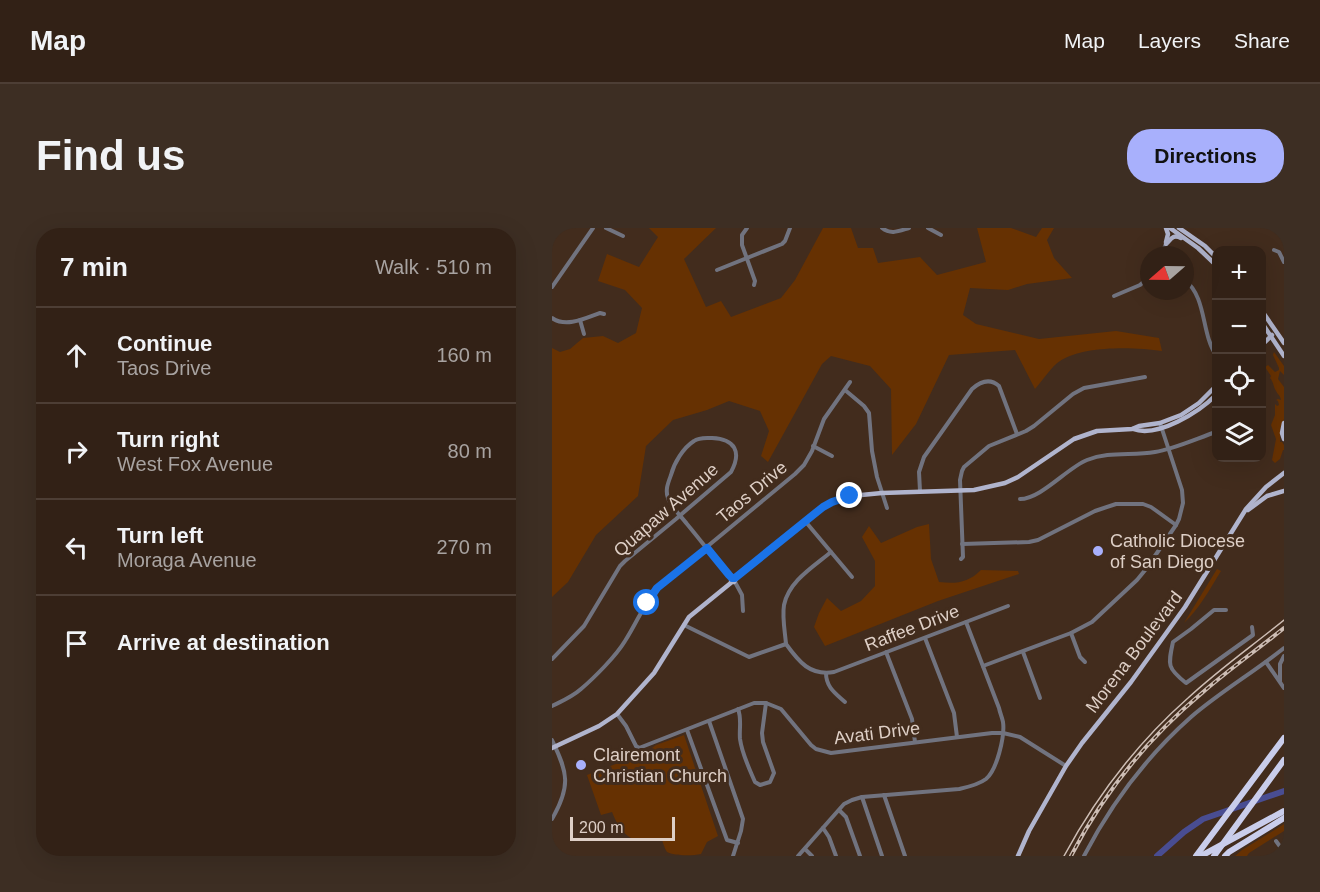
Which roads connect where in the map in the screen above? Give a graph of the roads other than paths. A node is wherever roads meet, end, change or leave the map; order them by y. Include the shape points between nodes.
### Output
1 (593, 228) edge
2 (606, 228) edge
3 (747, 228) edge
4 (790, 228) edge
5 (882, 228) edge
6 (909, 228) edge
7 (928, 228) edge
8 (1168, 228) edge
9 (1179, 228) edge
10 (941, 234) dead end
11 (623, 237) dead end
12 (1166, 244) joint
13 (1198, 248) junction
14 (1274, 250) dead end
15 (1212, 253) edge
16 (746, 257) junction
17 (1212, 261) edge
18 (1284, 262) edge
19 (717, 270) dead end
20 (754, 285) dead end
21 (1140, 285) edge
22 (552, 287) edge
23 (1194, 291) edge
24 (1114, 296) dead end
25 (604, 314) dead end
26 (1266, 317) edge
27 (552, 318) edge
28 (579, 320) junction
29 (1266, 330) edge
30 (1276, 331) junction
31 (584, 334) dead end
32 (1270, 336) junction
33 (1266, 340) edge
34 (1284, 343) edge
35 (1215, 354) edge
36 (1284, 356) edge
37 (1145, 377) dead end
38 (850, 382) dead end
39 (845, 390) junction
40 (1212, 390) edge
41 (1212, 399) edge
42 (1284, 423) edge
43 (1161, 425) junction
44 (1212, 433) edge
45 (1017, 434) junction
46 (1284, 439) edge
47 (813, 446) junction
48 (1168, 448) junction
49 (832, 456) dead end
50 (1284, 473) edge
51 (960, 490) junction
52 (1284, 491) edge
53 (920, 492) junction
54 (882, 493) junction
55 (1020, 499) dead end
56 (887, 508) dead end
57 (680, 515) junction
58 (1241, 516) junction
59 (805, 521) junction
60 (1176, 525) junction
61 (962, 544) junction
62 (707, 548) junction
63 (831, 552) junction
64 (961, 559) dead end
65 (852, 578) dead end
66 (734, 580) junction
67 (1008, 606) dead end
68 (1226, 610) dead end
69 (743, 611) dead end
70 (966, 622) junction
71 (684, 625) junction
72 (1252, 627) dead end
73 (1071, 633) junction
74 (925, 638) junction
75 (786, 644) junction
76 (1284, 648) edge
77 (1023, 651) junction
78 (886, 652) junction
79 (1284, 656) edge
80 (552, 659) edge
81 (1084, 662) dead end
82 (1266, 662) junction
83 (983, 666) junction
84 (825, 673) junction
85 (1280, 682) junction
86 (1284, 687) edge
87 (1040, 698) dead end
88 (845, 702) dead end
89 (766, 703) junction
90 (552, 706) edge
91 (738, 709) junction
92 (617, 714) junction
93 (709, 721) junction
94 (687, 730) junction
95 (1003, 733) junction
96 (957, 737) junction
97 (1284, 738) edge
98 (552, 740) edge
99 (915, 742) junction
100 (554, 747) edge
101 (1284, 760) edge
102 (1066, 766) junction
103 (884, 795) junction
104 (862, 797) junction
105 (839, 811) junction
106 (1284, 811) edge
107 (1284, 818) edge
108 (552, 819) edge
109 (823, 828) junction
110 (1276, 841) dead end
111 (738, 843) junction
112 (805, 849) junction
113 (1284, 852) edge
114 (733, 856) edge
115 (798, 856) edge
116 (812, 856) edge
117 (836, 856) edge
118 (860, 856) edge
119 (882, 856) edge
120 (905, 856) edge
121 (1018, 856) edge
122 (1084, 856) edge
123 (1198, 856) edge
124 (1214, 856) edge
125 (1225, 856) edge

1 - 22 street
2 - 11 street
3 - 16 street via 741,242
4 - 16 street via 782,244
5 - 6 street via 895,233
7 - 10 street
8 - 12 main road
8 - 13 main road
9 - 15 main road
12 - 13 main road via 1177,236
13 - 17 main road
14 - 18 street
16 - 19 street
16 - 20 street
21 - 24 street
23 - 35 street
25 - 28 street
26 - 30 main road
27 - 28 street via 565,323
28 - 31 street
29 - 32 main road
30 - 32 main road
30 - 34 main road
32 - 33 main road
32 - 36 main road
37 - 45 street via 1084,388 1034,426
38 - 39 street, Taos Drive
39 - 47 street, Taos Drive via 824,419
39 - 54 street via 869,413 872,451
40 - 43 main road
41 - 43 main road via 1187,417
42 - 46 main road
43 - 48 street
43 - 51 main road via 1141,431 1097,431 1083,435 1005,483
44 - 48 street
45 - 51 street via 989,446 964,467
45 - 53 street via 999,386 990,380 981,382 972,388 924,457 919,472
47 - 49 street
47 - 62 street, Taos Drive via 795,474
48 - 55 street via 1152,453 1106,454 1087,460 1045,489
48 - 60 street via 1182,490 1183,503
50 - 58 main road, Morena Boulevard
51 - 53 main road
51 - 61 street
52 - 58 main road via 1268,496
53 - 54 main road
54 - 56 street
54 - 59 main road via 840,499
57 - 57 street, Quapaw Avenue via 667,496 677,459 694,440 722,439 730,443 736,455 731,472
57 - 62 street
57 - 80 street, Quapaw Avenue via 620,566 585,626
58 - 102 main road, Morena Boulevard via 1185,607
59 - 63 street
59 - 66 main road
60 - 61 street via 1143,504 1116,504 1095,510 1038,540
60 - 73 street via 1137,580 1092,622
61 - 64 street
62 - 66 street
62 - 90 street, Taos Drive via 657,588 616,654 580,690
63 - 65 street
63 - 75 street via 789,592 783,609
66 - 69 street via 742,595
66 - 71 main road
67 - 70 street, Raffee Drive
68 - 72 street via 1214,610 1173,642 1169,659 1172,672 1186,683 1253,634
70 - 74 street, Raffee Drive
70 - 83 street
71 - 75 street via 749,657
71 - 92 main road via 654,673
73 - 77 street
73 - 81 street
74 - 78 street, Raffee Drive
74 - 96 street via 954,713
75 - 84 street via 806,667
76 - 82 street
77 - 83 street
77 - 87 street
78 - 84 street, Raffee Drive
78 - 99 street via 912,719
79 - 85 street
82 - 85 street
82 - 122 street via 1192,717 1154,754 1114,805
83 - 95 street via 999,708
84 - 88 street via 828,686
85 - 86 street
89 - 91 street
89 - 91 street via 763,742 774,773 770,782 760,785 755,782 743,753
89 - 99 street, Avati Drive via 781,709 822,751 835,753
91 - 93 street
92 - 94 street via 639,747
92 - 100 main road
93 - 94 street
93 - 111 street via 742,819
94 - 111 street via 727,840
95 - 96 street, Avati Drive
95 - 102 street, Avati Drive via 1020,737
95 - 103 street via 993,771 985,780 959,789
96 - 99 street, Avati Drive
97 - 123 highway
98 - 100 street
100 - 108 street via 566,778 564,795
101 - 124 highway
102 - 121 main road, Morena Boulevard
103 - 104 street
103 - 120 street
104 - 105 street via 844,804
104 - 119 street
105 - 109 street
105 - 118 street via 846,817
106 - 123 highway
107 - 125 highway
109 - 112 street
109 - 117 street
110 - 113 street
111 - 114 street
112 - 115 street
112 - 116 street

